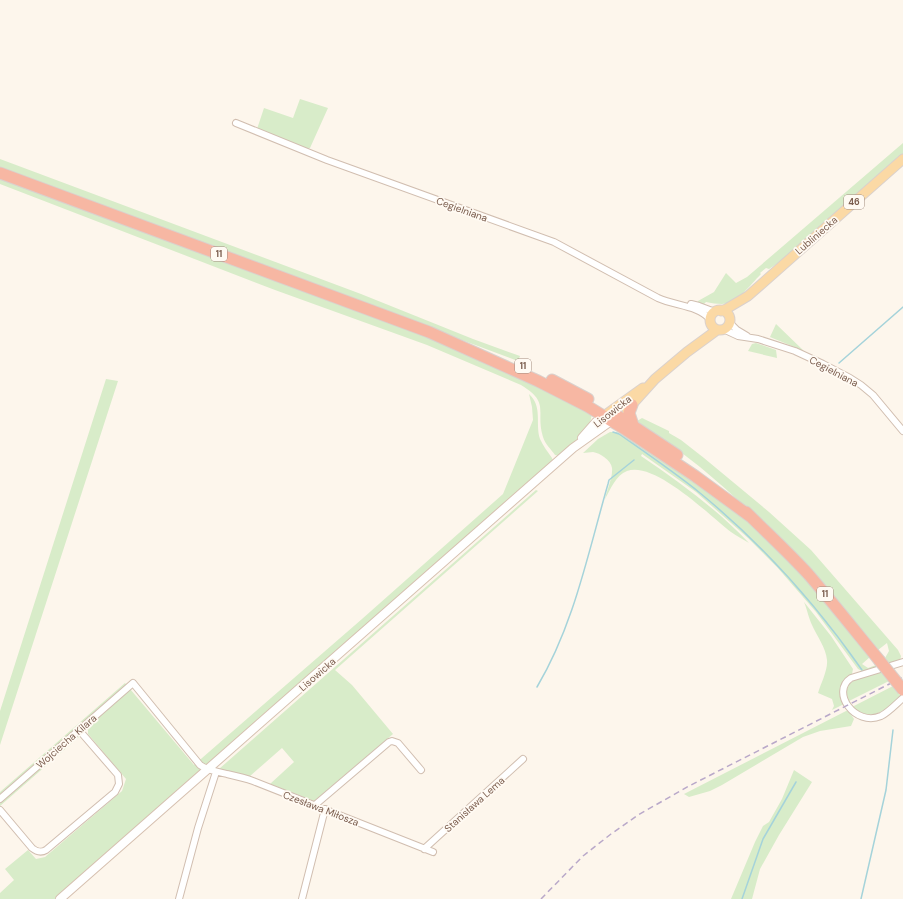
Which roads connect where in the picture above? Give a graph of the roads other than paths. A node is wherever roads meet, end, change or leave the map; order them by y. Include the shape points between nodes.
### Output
1 (236, 123) dead end
2 (903, 159) edge
3 (0, 173) edge
4 (748, 296) junction
5 (683, 305) junction
6 (714, 316) junction
7 (725, 325) junction
8 (687, 352) junction
9 (656, 379) junction
10 (632, 405) junction
11 (611, 416) junction
12 (633, 425) junction
13 (903, 431) edge
14 (751, 517) junction
15 (903, 662) edge
16 (133, 683) joint
17 (903, 690) edge
18 (903, 698) edge
19 (79, 730) junction
20 (524, 759) dead end
21 (208, 769) junction
22 (422, 770) dead end
23 (216, 772) junction
24 (0, 799) edge
25 (315, 805) junction
26 (325, 809) junction
27 (0, 810) edge
28 (424, 849) junction
29 (432, 852) dead end
30 (60, 899) edge
31 (179, 899) edge
32 (302, 899) edge

1 - 5 street, Cegielniana via 327,160 554,242 658,298
2 - 4 main road, Lubliniecka / 46
3 - 11 highway, 11 via 429,332
4 - 6 main road, Lubliniecka / 46
4 - 7 main road, Lubliniecka / 46
5 - 6 street, Cegielniana
5 - 6 street, Cegielniana via 694,305
6 - 7 main road via 713,327
6 - 7 main road via 727,314
6 - 8 main road, Lisowicka / 46
7 - 8 main road, Lisowicka / 46
7 - 13 street, Cegielniana via 738,336 762,340 795,351 856,382 879,402
8 - 9 main road, Lisowicka / 46
9 - 10 main road, Lisowicka / 46
9 - 11 main road, Lisowicka / 46 via 633,394
10 - 11 main road, Lisowicka / 46
10 - 12 highway via 629,413
11 - 12 highway, 11
11 - 14 highway, 11
11 - 21 main road, Lisowicka via 594,423 574,448
12 - 14 highway, 11 via 686,462
14 - 17 highway, 11, bridge via 808,575
15 - 18 street via 851,678 845,684 843,692 851,709 866,718 880,716
16 - 19 street, Wojciecha Kilara
16 - 21 street, Czesława Miłosza via 200,765
19 - 24 street, Wojciecha Kilara
19 - 27 street via 118,775 119,784 115,792 42,852 36,852
20 - 28 street, Stanisława Lema
21 - 23 street, Czesława Miłosza
21 - 30 main road, Lisowicka
22 - 25 street via 398,743 392,741
23 - 25 street, Czesława Miłosza via 247,779
23 - 31 street
25 - 26 street, Czesława Miłosza
26 - 28 street, Czesława Miłosza
26 - 32 street
28 - 29 street, Czesława Miłosza

